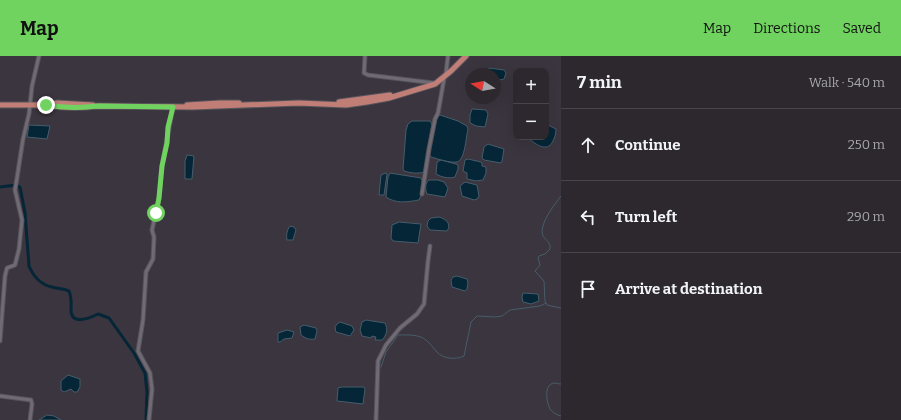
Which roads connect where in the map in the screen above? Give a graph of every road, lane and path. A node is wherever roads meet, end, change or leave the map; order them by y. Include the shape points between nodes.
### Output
1 (39, 56) edge
2 (364, 56) edge
3 (448, 56) edge
4 (466, 56) edge
5 (445, 76) junction
6 (435, 84) junction
7 (30, 105) junction
8 (0, 106) edge
9 (173, 107) junction
10 (422, 194) dead end
11 (430, 246) dead end
12 (0, 341) edge
13 (0, 396) edge
14 (30, 420) edge
15 (149, 420) edge
16 (376, 420) edge

1 - 7 street
2 - 6 street via 364,73 368,75
3 - 5 street via 448,70
4 - 5 main road
5 - 6 main road
5 - 10 street
6 - 9 main road via 360,103 243,105 220,102
7 - 8 main road
7 - 9 main road
7 - 12 street via 15,190 22,228 15,265 7,268 5,276
9 - 15 street via 152,230 153,259 146,272 138,351 150,373 152,389
11 - 16 street via 424,304 386,345 378,361
13 - 14 street via 31,400

